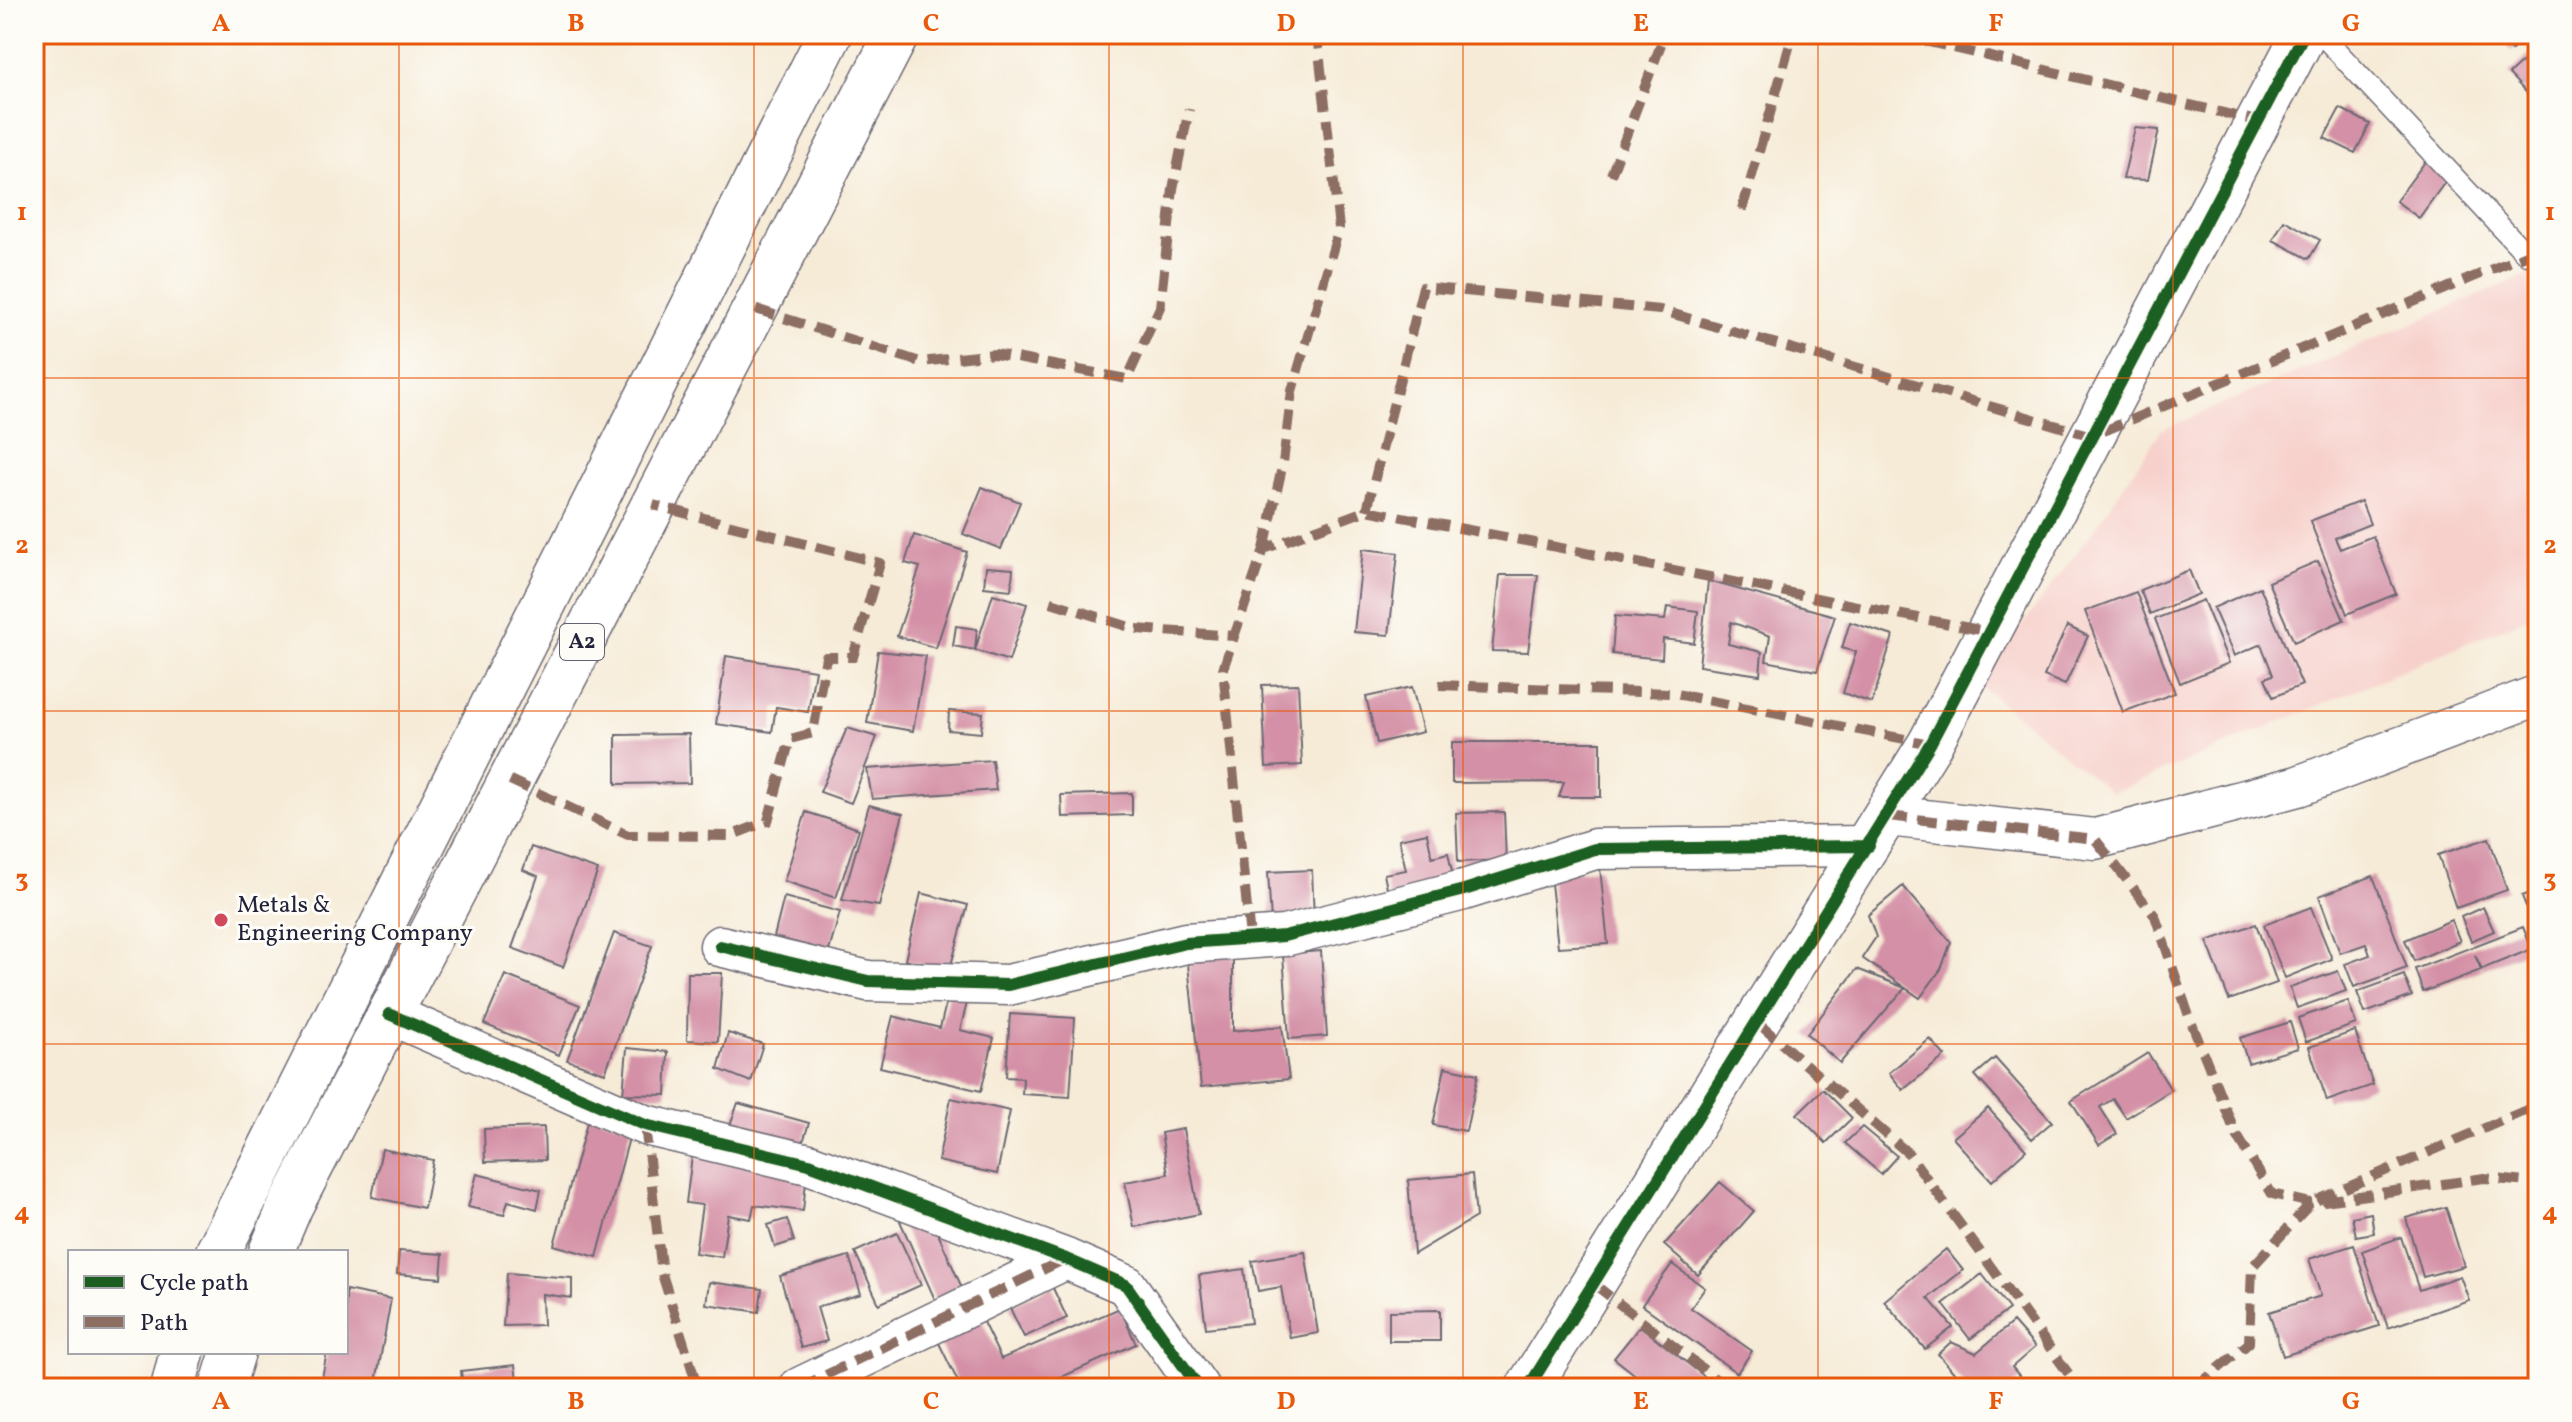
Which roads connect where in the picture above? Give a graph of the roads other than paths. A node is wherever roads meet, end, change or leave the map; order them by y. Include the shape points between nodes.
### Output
1 (830, 34) edge
2 (897, 34) edge
3 (2304, 34) edge
4 (2321, 34) edge
5 (2527, 255) dead end
6 (2538, 695) edge
7 (1878, 831) junction
8 (720, 946) dead end
9 (389, 1014) junction
10 (219, 1250) edge
11 (272, 1250) edge
12 (1066, 1259) junction
13 (182, 1354) edge
14 (232, 1354) edge
15 (173, 1388) edge
16 (222, 1388) edge
17 (799, 1388) edge
18 (1199, 1388) edge
19 (1528, 1388) edge

1 - 10 main road, A2
2 - 9 main road, A2
3 - 7 main road via 1930,744
4 - 5 lane
6 - 7 street via 2298,786 2095,839
7 - 8 street via 1595,849 1464,890 1284,936 1186,943 1008,985 868,981
7 - 19 main road
9 - 11 main road, A2
9 - 12 street via 645,1125 809,1164
12 - 17 street
12 - 18 street via 1126,1285
13 - 15 main road
14 - 16 main road

